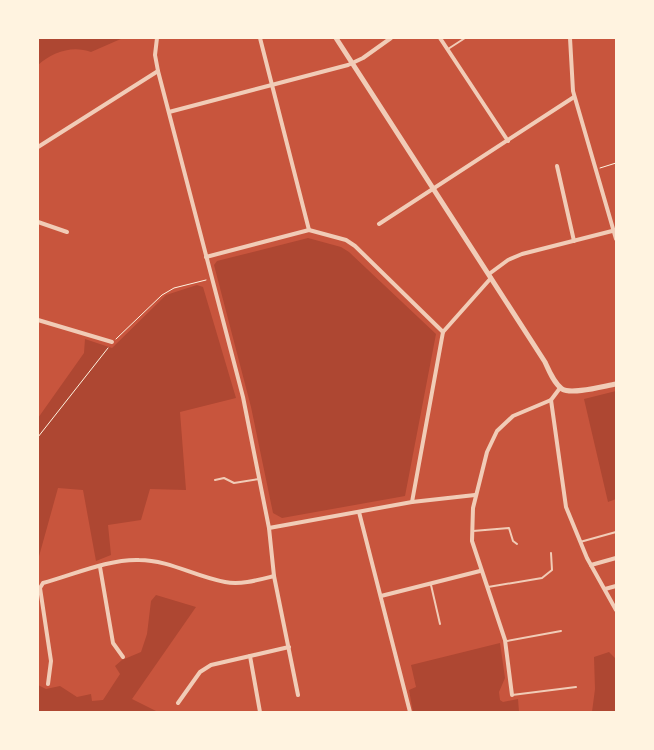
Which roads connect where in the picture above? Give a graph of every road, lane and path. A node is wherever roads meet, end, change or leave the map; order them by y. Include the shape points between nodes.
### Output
1 (157, 38) edge
2 (260, 38) edge
3 (336, 38) edge
4 (391, 38) edge
5 (440, 38) edge
6 (465, 38) edge
7 (570, 38) edge
8 (448, 49) junction
9 (353, 63) junction
10 (158, 71) junction
11 (273, 85) junction
12 (574, 97) junction
13 (169, 112) junction
14 (508, 141) junction
15 (38, 147) edge
16 (616, 163) edge
17 (557, 166) dead end
18 (596, 168) junction
19 (434, 188) junction
20 (38, 222) edge
21 (379, 224) dead end
22 (310, 230) junction
23 (616, 230) edge
24 (67, 232) dead end
25 (616, 238) edge
26 (574, 241) junction
27 (206, 257) junction
28 (490, 276) junction
29 (212, 279) junction
30 (38, 320) edge
31 (443, 332) junction
32 (112, 342) junction
33 (616, 384) edge
34 (560, 388) junction
35 (551, 400) junction
36 (38, 437) edge
37 (259, 479) junction
38 (215, 480) dead end
39 (475, 495) junction
40 (412, 502) junction
41 (359, 512) junction
42 (269, 528) junction
43 (471, 532) junction
44 (616, 532) edge
45 (579, 542) junction
46 (517, 544) dead end
47 (551, 553) dead end
48 (616, 558) edge
49 (591, 565) junction
50 (100, 567) junction
51 (480, 570) junction
52 (274, 576) junction
53 (430, 583) junction
54 (616, 586) edge
55 (486, 587) junction
56 (604, 589) junction
57 (381, 596) junction
58 (616, 610) edge
59 (440, 624) dead end
60 (561, 632) dead end
61 (505, 641) junction
62 (289, 647) junction
63 (250, 656) junction
64 (123, 658) dead end
65 (48, 684) dead end
66 (576, 687) dead end
67 (298, 695) dead end
68 (512, 695) joint
69 (178, 703) dead end
70 (260, 712) edge
71 (410, 712) edge

1 - 10 street via 154,55
2 - 11 street
3 - 9 street
4 - 9 street
5 - 8 street
6 - 8 lane
7 - 12 street
8 - 14 street
9 - 11 street
9 - 19 street
10 - 13 street
10 - 15 street
11 - 13 street
11 - 22 street
12 - 14 street
12 - 18 street
13 - 27 street
14 - 19 street
16 - 18 path
17 - 26 street
18 - 23 street
19 - 21 street
19 - 28 street
20 - 24 street
22 - 27 street
22 - 31 street via 346,240 355,246
23 - 25 street
23 - 26 street
26 - 28 street via 522,254 508,260
27 - 29 street
28 - 31 street
28 - 34 street
29 - 32 path via 174,288 162,295
29 - 37 street via 243,397
30 - 32 street
31 - 40 street
32 - 36 path
33 - 34 street via 576,391
34 - 35 street
35 - 39 street via 513,416 497,431 487,452
35 - 45 street via 562,488
37 - 38 lane via 234,483 224,478
37 - 42 street
39 - 40 street
39 - 43 street
40 - 41 street
41 - 42 street
41 - 57 street
42 - 52 street
43 - 46 lane via 509,528
43 - 51 street
44 - 45 lane
45 - 49 street
47 - 55 lane via 552,570 542,578
48 - 49 street
49 - 56 street
50 - 52 street via 140,560 163,563 226,583
50 - 64 street via 113,642
50 - 65 street via 43,583 40,588 51,661
51 - 53 street
51 - 55 street
52 - 62 street
53 - 57 street
53 - 59 lane
54 - 56 street
55 - 61 street
56 - 58 street
57 - 71 street
60 - 61 lane
61 - 68 street
62 - 63 street
62 - 67 street
63 - 69 street via 211,665 200,672
63 - 70 street
66 - 68 lane

